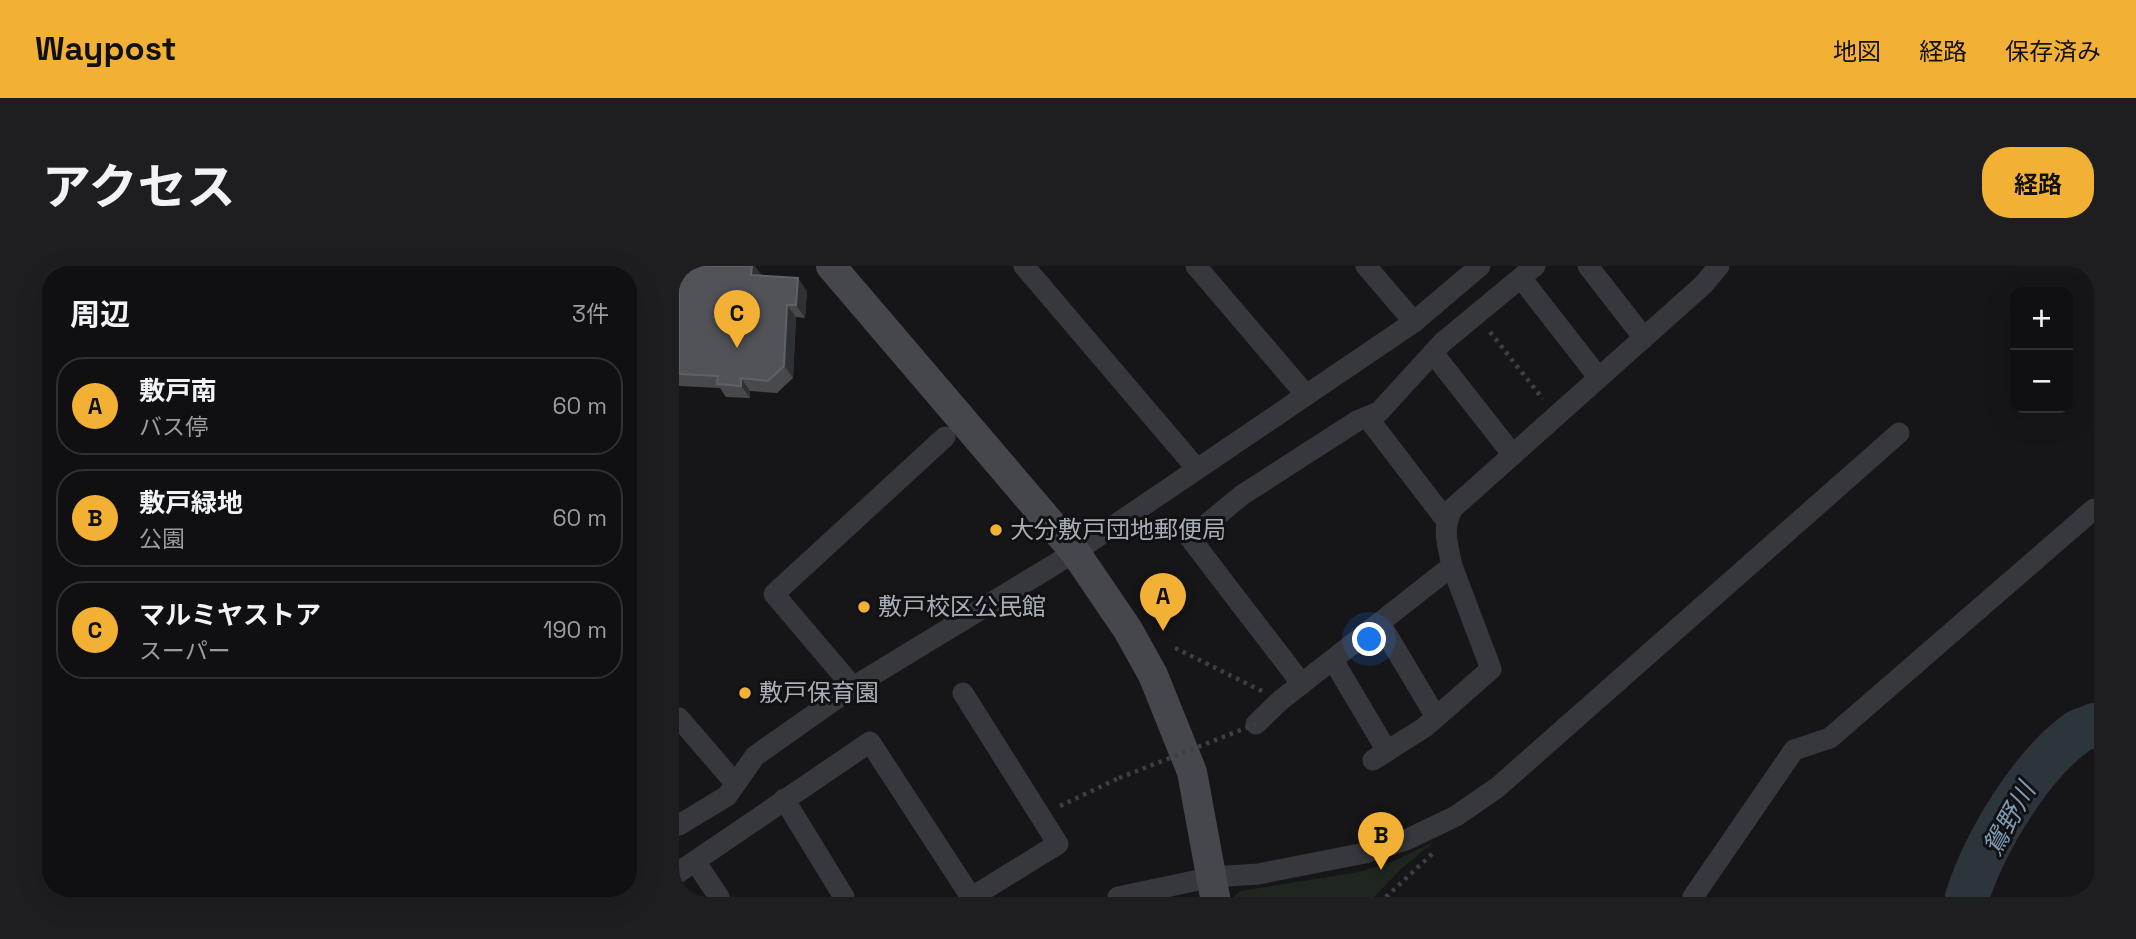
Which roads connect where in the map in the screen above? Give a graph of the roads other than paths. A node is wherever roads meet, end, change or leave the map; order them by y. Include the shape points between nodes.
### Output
1 (831, 266) edge
2 (1024, 266) edge
3 (1196, 266) edge
4 (1366, 266) edge
5 (1480, 266) edge
6 (1588, 266) edge
7 (1719, 266) edge
8 (1528, 272) edge
9 (1414, 321) junction
10 (1644, 338) junction
11 (1433, 353) junction
12 (1599, 378) junction
13 (1306, 395) junction
14 (1367, 416) junction
15 (1899, 433) dead end
16 (945, 437) dead end
17 (1513, 455) junction
18 (1198, 469) junction
19 (2094, 509) edge
20 (1446, 520) junction
21 (1076, 552) junction
22 (1452, 566) junction
23 (1380, 623) junction
24 (1332, 660) junction
25 (1302, 684) junction
26 (853, 687) junction
27 (963, 693) dead end
28 (1436, 717) junction
29 (679, 718) edge
30 (1256, 724) road end
31 (735, 783) junction
32 (784, 799) junction
33 (679, 825) edge
34 (687, 866) edge
35 (1214, 887) edge
36 (719, 897) edge
37 (844, 897) edge
38 (972, 897) edge
39 (1118, 897) edge
40 (1693, 897) edge

1 - 21 street
2 - 18 street
3 - 13 street
4 - 9 street
5 - 9 street
6 - 10 street
7 - 10 street
8 - 11 street
8 - 12 street
9 - 13 street
10 - 12 street
11 - 14 street via 1380,412
11 - 17 street
12 - 17 street
13 - 18 street
14 - 20 street
14 - 25 street via 1242,495 1190,538
15 - 35 street via 1498,787 1455,816 1406,840 1365,853
16 - 26 street via 773,594
17 - 20 street via 1453,508
18 - 21 street
19 - 40 street via 1830,738 1794,750
20 - 22 street
21 - 26 street
21 - 35 street via 1128,630 1172,720 1192,772
22 - 23 street
22 - 28 street via 1491,669
23 - 24 street
23 - 28 street
24 - 25 street
24 - 28 street via 1380,756
25 - 30 street
26 - 31 street via 755,756
27 - 38 street via 1058,844
29 - 31 street
31 - 33 street via 727,796
32 - 34 street
32 - 37 street
32 - 38 street via 870,742
34 - 36 street
35 - 39 street

